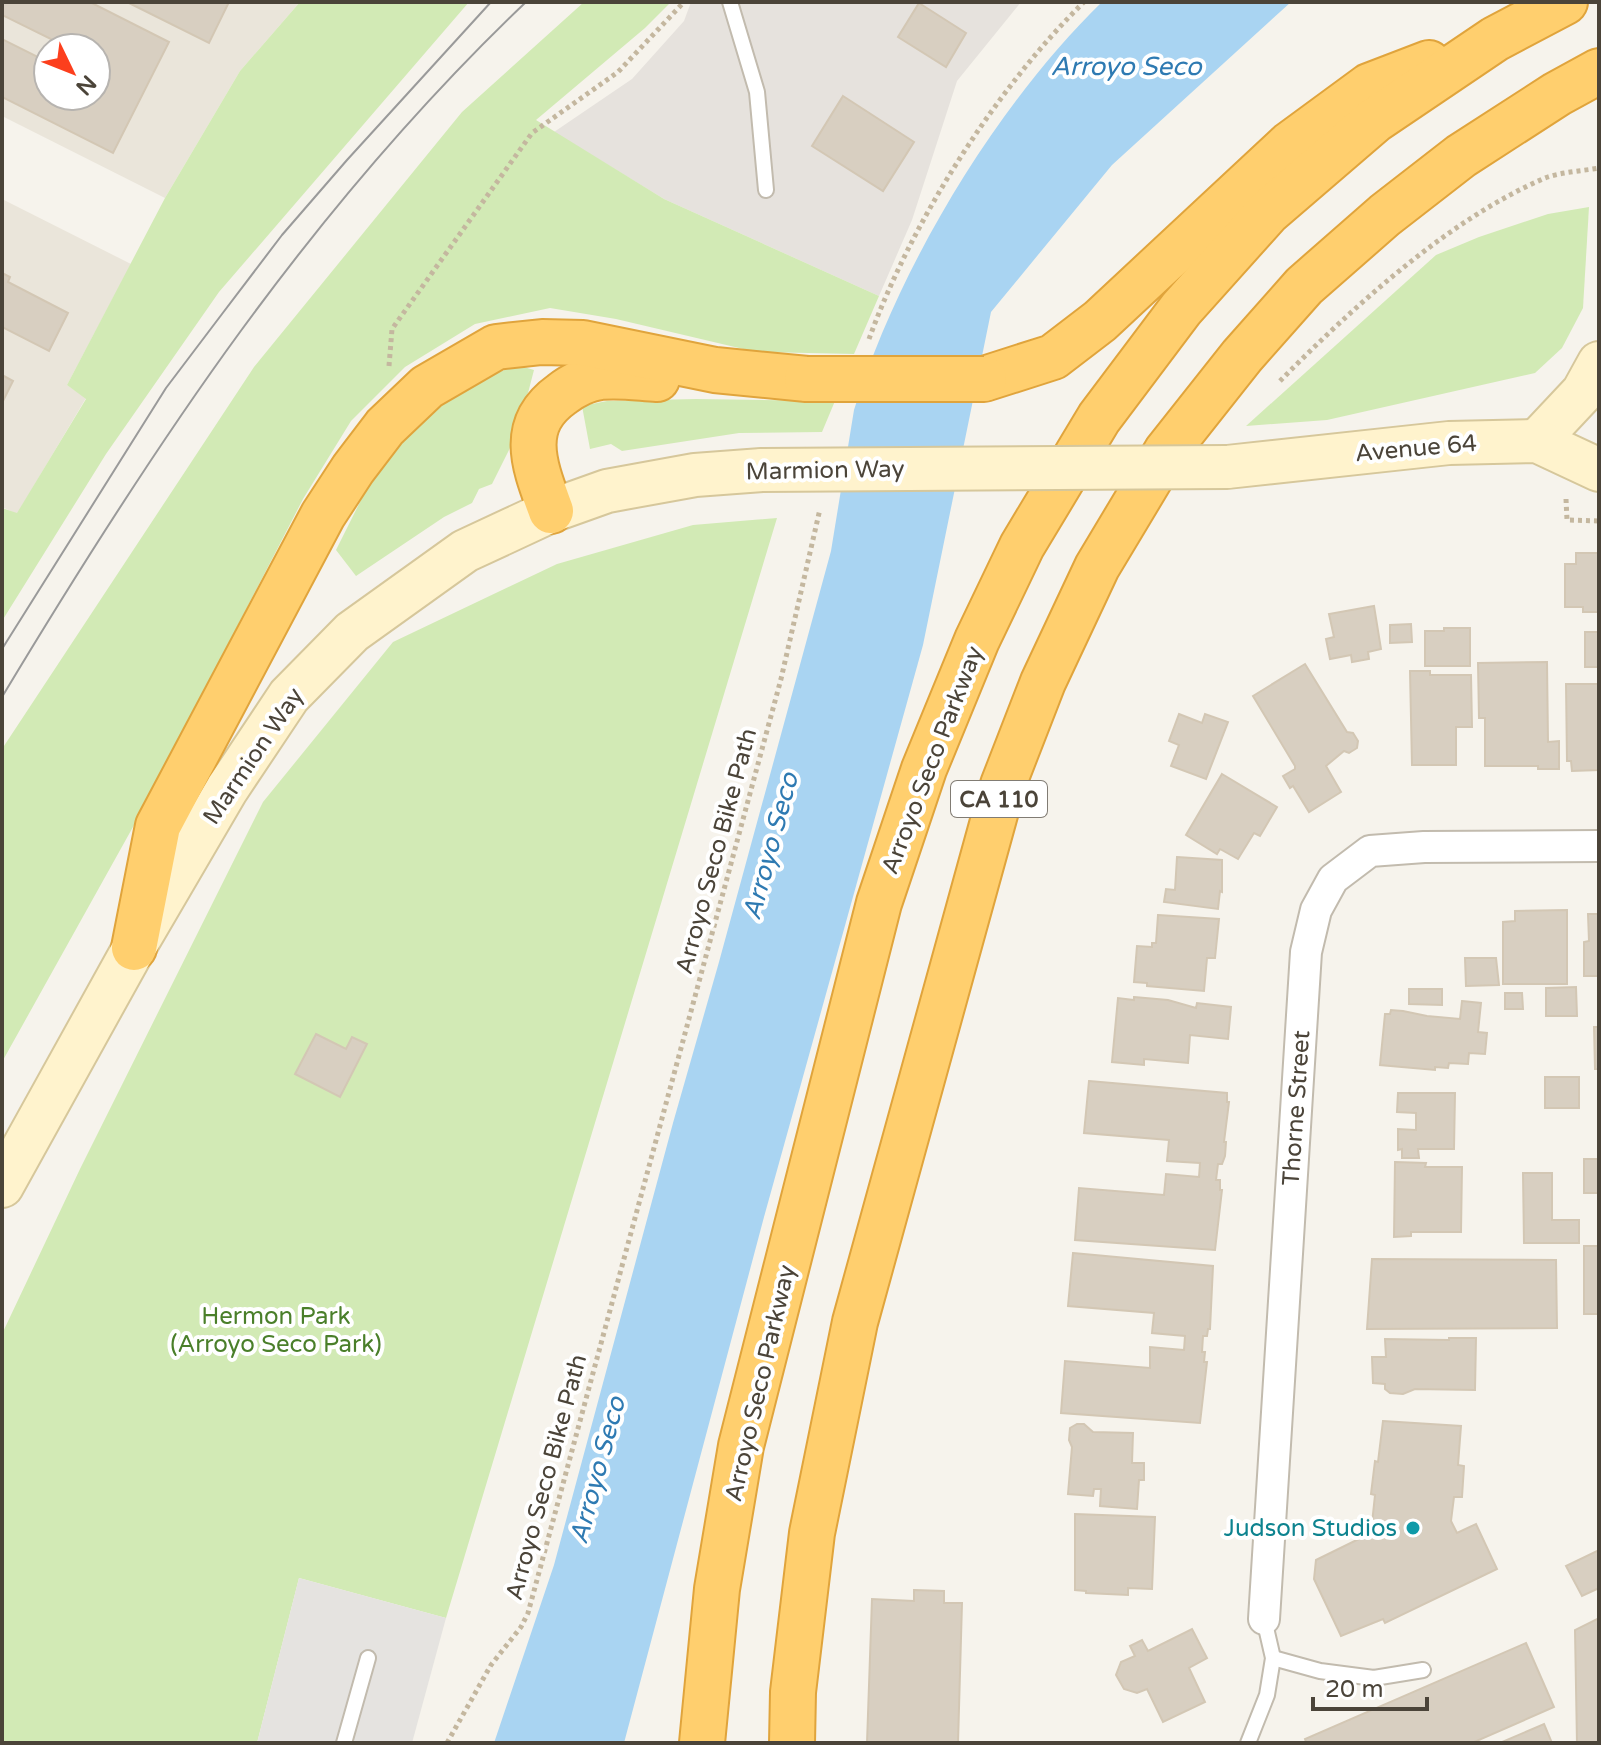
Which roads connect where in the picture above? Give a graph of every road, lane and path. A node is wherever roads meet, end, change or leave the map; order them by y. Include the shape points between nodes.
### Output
1 (684, 2) edge
2 (730, 2) edge
3 (1084, 2) edge
4 (1565, 2) edge
5 (1495, 39) junction
6 (1599, 71) edge
7 (1599, 168) edge
8 (766, 190) dead end
9 (868, 341) dead end
10 (1599, 363) edge
11 (715, 370) junction
12 (1278, 382) dead end
13 (1599, 418) edge
14 (385, 427) junction
15 (1537, 441) junction
16 (1227, 467) joint
17 (1599, 470) edge
18 (820, 509) dead end
19 (551, 511) junction
20 (1599, 846) edge
21 (134, 948) junction
22 (2, 1186) edge
23 (1264, 1619) joint
24 (368, 1658) dead end
25 (1273, 1658) junction
26 (1423, 1670) dead end
27 (344, 1743) edge
28 (447, 1743) edge
29 (702, 1743) edge
30 (792, 1743) edge
31 (1248, 1743) edge

1 - 14 path via 618,72 532,133 392,329
2 - 8 lane via 757,92
3 - 9 path via 1016,81 969,147 922,224
4 - 5 highway, Arroyo Seco Parkway / CA 110
5 - 11 highway, bridge via 1369,86 1290,144 1053,357 984,379 807,379
5 - 29 highway, Arroyo Seco Parkway / CA 110 via 1375,120 1268,212 1181,309 1091,431 1022,546 977,640 924,769 879,903 741,1446 717,1589
6 - 30 highway, CA 110 via 1461,156 1304,286 1166,452 1097,567 1043,682 1003,785 855,1322 812,1533
7 - 12 path via 1548,177 1463,222 1333,327
10 - 15 street via 1583,392
11 - 14 highway via 583,343 496,347 427,387
11 - 19 highway via 659,379 600,377 570,387 548,403 534,435 535,466
13 - 15 street via 1590,417
14 - 21 highway via 323,515 158,826
15 - 16 street, Avenue 64 via 1449,443
15 - 17 street, Avenue 64
16 - 19 street, Marmion Way, bridge via 762,470 695,475 607,491
18 - 28 path, Arroyo Seco Bike Path via 781,679 528,1613
19 - 21 street, Marmion Way via 465,551 399,595 352,632 289,696 227,789
20 - 23 street, Thorne Street via 1370,851 1333,879 1316,910 1306,952
21 - 22 street, Marmion Way
23 - 25 lane
24 - 27 lane
25 - 26 lane via 1374,1678
25 - 31 lane via 1267,1695

